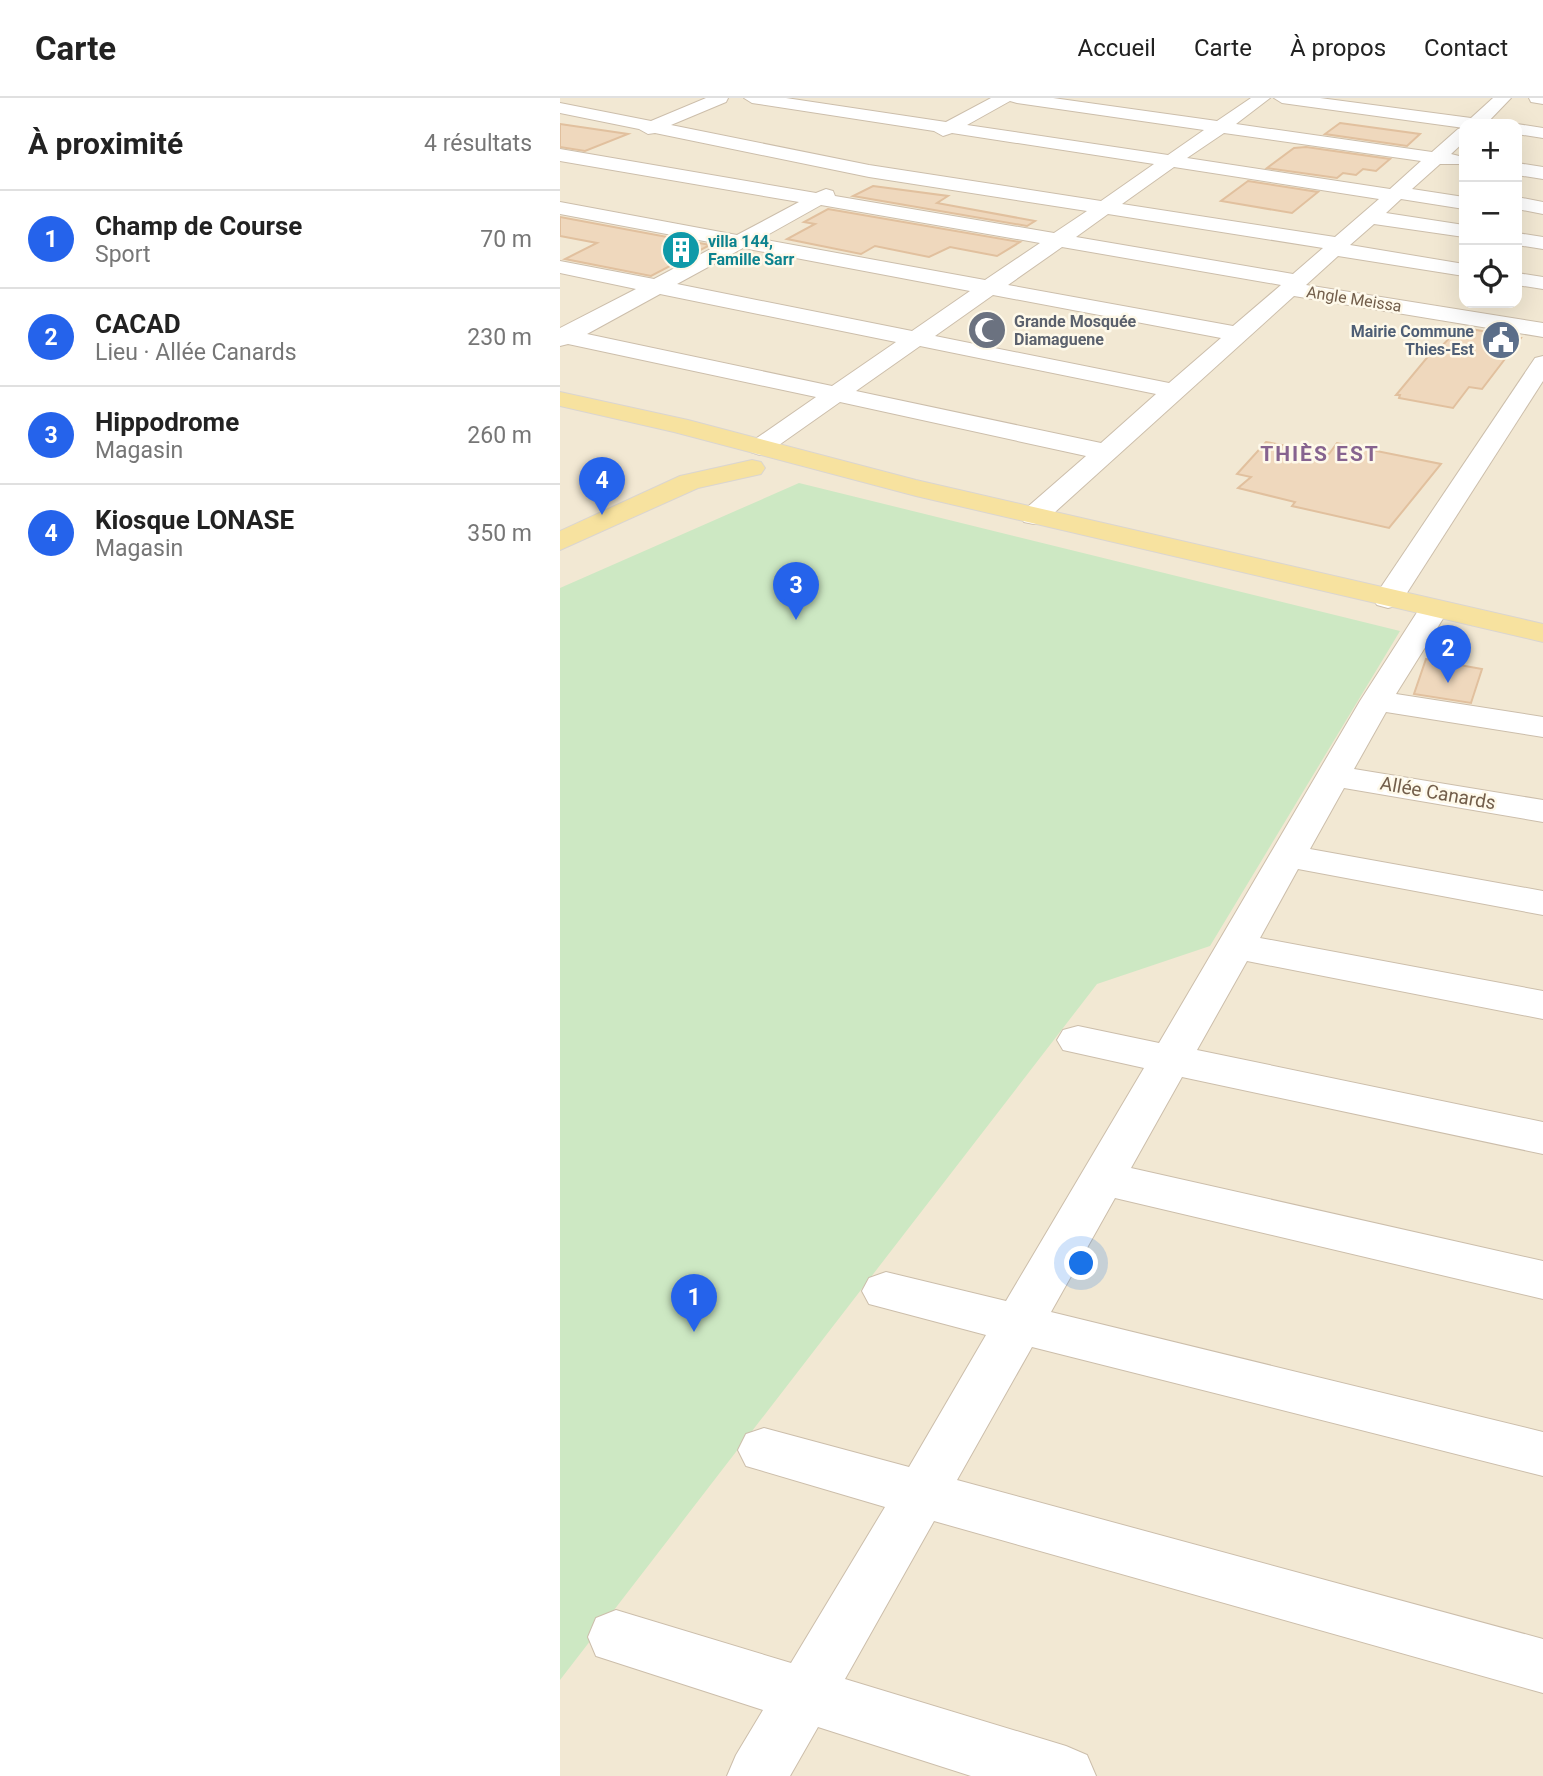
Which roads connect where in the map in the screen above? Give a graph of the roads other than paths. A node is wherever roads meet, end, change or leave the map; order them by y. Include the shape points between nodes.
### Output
1 (720, 98) edge
2 (752, 98) edge
3 (1004, 98) edge
4 (1017, 98) edge
5 (1262, 98) edge
6 (1282, 98) edge
7 (1503, 98) edge
8 (1537, 98) edge
9 (1543, 99) edge
10 (560, 108) edge
11 (1480, 119) edge
12 (1459, 122) edge
13 (655, 127) junction
14 (1221, 127) junction
15 (949, 128) junction
16 (1522, 131) edge
17 (1543, 133) edge
18 (631, 137) dead end
19 (1459, 137) edge
20 (606, 148) dead end
21 (560, 155) edge
22 (1436, 158) junction
23 (582, 159) junction
24 (1459, 161) edge
25 (1171, 162) junction
26 (560, 169) edge
27 (1522, 170) edge
28 (869, 171) junction
29 (1543, 173) edge
30 (1396, 194) junction
31 (818, 199) junction
32 (1459, 202) edge
33 (1522, 204) edge
34 (560, 208) edge
35 (1104, 208) junction
36 (1543, 208) edge
37 (1370, 217) junction
38 (1459, 230) edge
39 (1058, 240) junction
40 (1522, 240) edge
41 (739, 242) junction
42 (1543, 243) edge
43 (1337, 246) junction
44 (1459, 266) edge
45 (560, 267) edge
46 (1459, 269) edge
47 (1522, 280) edge
48 (1543, 283) edge
49 (1294, 285) junction
50 (657, 286) junction
51 (989, 288) junction
52 (1418, 309) junction
53 (1543, 330) edge
54 (1238, 334) junction
55 (562, 337) edge
56 (917, 338) junction
57 (1543, 363) edge
58 (1175, 391) junction
59 (836, 394) junction
60 (560, 398) edge
61 (679, 425) junction
62 (1106, 452) junction
63 (724, 455) junction
64 (758, 455) junction
65 (660, 493) junction
66 (1034, 516) junction
67 (560, 542) edge
68 (1388, 599) junction
69 (1434, 609) junction
70 (1543, 632) edge
71 (1376, 701) junction
72 (1543, 727) edge
73 (1334, 776) junction
74 (1543, 811) edge
75 (1287, 856) junction
76 (1543, 903) edge
77 (1236, 946) junction
78 (1543, 1005) edge
79 (1078, 1040) dead end
80 (1169, 1060) junction
81 (1543, 1138) edge
82 (1102, 1178) junction
83 (1543, 1280) edge
84 (886, 1291) dead end
85 (1018, 1324) junction
86 (764, 1450) dead end
87 (1543, 1454) edge
88 (922, 1493) junction
89 (616, 1637) dead end
90 (1543, 1666) edge
91 (802, 1695) junction
92 (757, 1776) edge
93 (1066, 1776) edge

1 - 13 street
2 - 15 street
3 - 15 street
4 - 14 street
5 - 14 street
6 - 12 street
7 - 11 street
8 - 9 street
10 - 13 street
13 - 18 street
13 - 28 street
14 - 22 street
14 - 25 street
15 - 25 street
15 - 28 street
16 - 17 street
19 - 22 street
20 - 23 street
21 - 23 street, Angle Meissa
22 - 24 street
22 - 30 street
23 - 26 street
23 - 31 street, Angle Meissa
25 - 30 street
25 - 35 street
27 - 29 street
28 - 31 street
28 - 35 street
30 - 32 street
30 - 37 street
31 - 39 street, Angle Meissa
31 - 41 street
33 - 36 street
34 - 41 street
35 - 39 street
35 - 43 street
37 - 38 street
37 - 43 street
39 - 49 street, Angle Meissa
39 - 51 street
40 - 42 street
41 - 50 street
41 - 51 street
43 - 44 street
43 - 49 street
45 - 50 street
46 - 52 street
47 - 48 street
49 - 52 street, Angle Meissa
49 - 54 street
50 - 55 street
50 - 56 street
51 - 54 street
51 - 56 street
52 - 53 street, Angle Meissa
54 - 58 street
55 - 59 street
56 - 58 street
56 - 59 street
57 - 68 street
58 - 62 street
59 - 62 street
59 - 64 street
60 - 61 main road
61 - 63 main road
61 - 64 main road
62 - 66 street
63 - 64 main road via 722,462 734,467
63 - 65 main road
64 - 65 main road
64 - 66 main road via 838,468
65 - 67 main road
66 - 68 main road
68 - 69 main road
69 - 70 main road
69 - 71 street
71 - 72 street
71 - 73 street
73 - 74 street, Allée Canards
73 - 75 street
75 - 76 street
75 - 77 street
77 - 78 street
77 - 80 street
79 - 80 street
80 - 81 street
80 - 82 street
82 - 83 street
82 - 85 street
84 - 85 street
85 - 87 street
85 - 88 street
86 - 88 street
88 - 90 street
88 - 91 street
89 - 91 street
91 - 92 street
91 - 93 street

